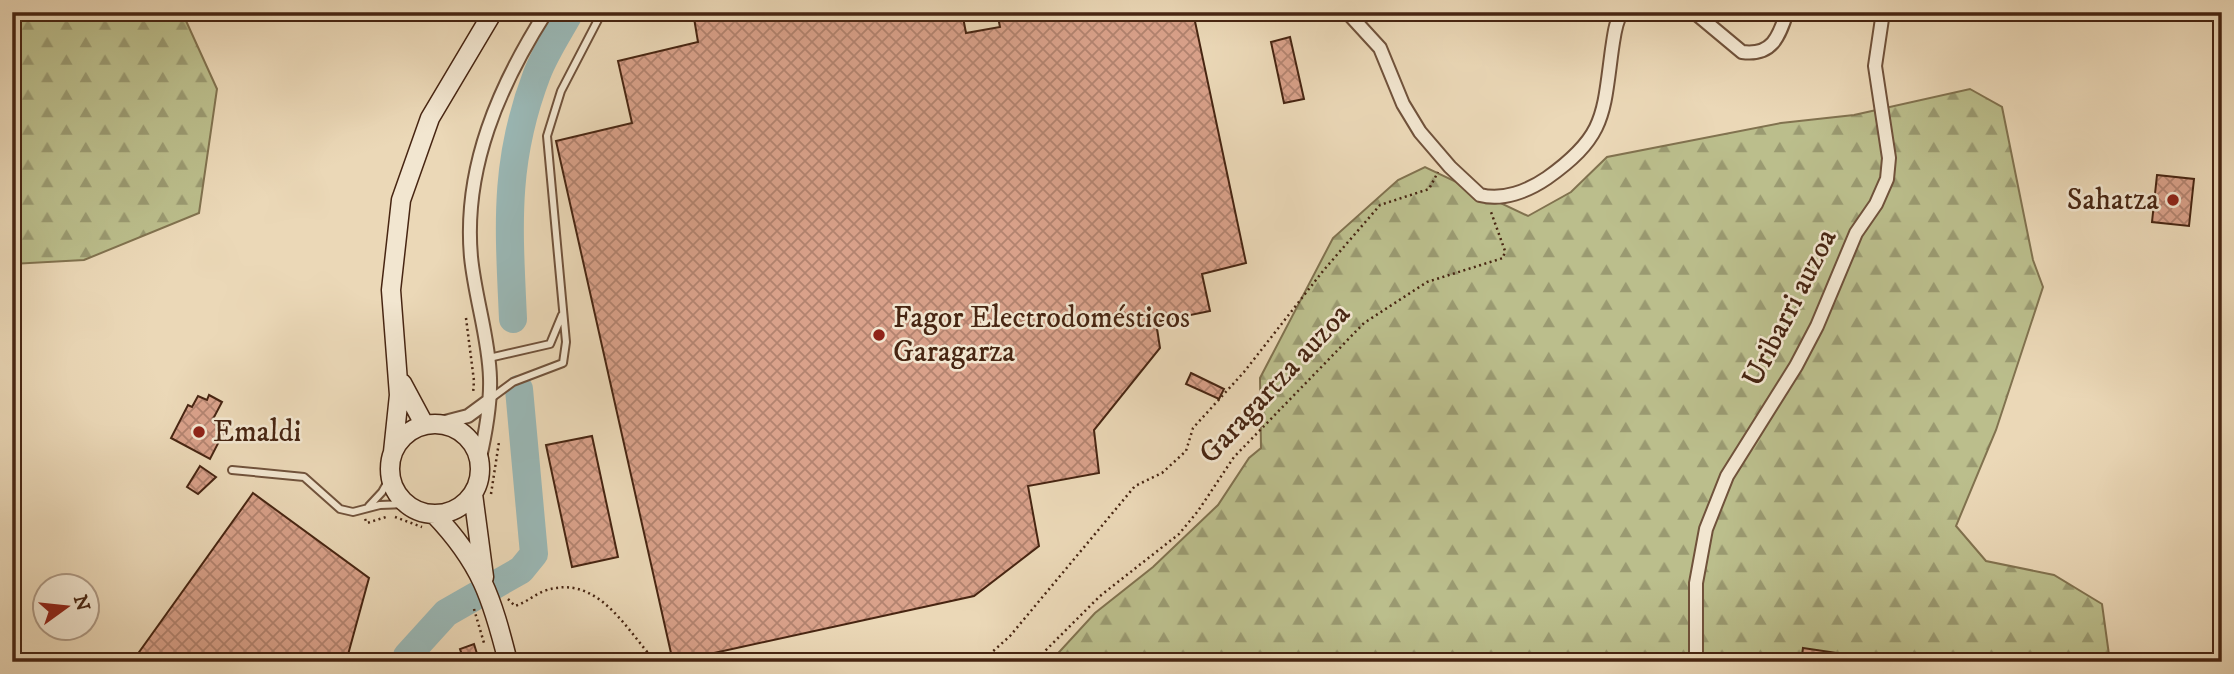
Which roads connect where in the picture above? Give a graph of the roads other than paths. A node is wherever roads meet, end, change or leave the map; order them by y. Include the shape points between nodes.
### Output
1 (493, 12) edge
2 (546, 12) edge
3 (602, 12) edge
4 (1347, 12) edge
5 (1622, 12) edge
6 (1694, 12) edge
7 (1787, 12) edge
8 (1883, 12) edge
9 (563, 313) junction
10 (488, 358) junction
11 (398, 373) junction
12 (487, 402) junction
13 (432, 424) junction
14 (393, 452) junction
15 (479, 463) junction
16 (232, 470) dead end
17 (391, 475) junction
18 (473, 494) junction
19 (407, 504) junction
20 (365, 508) junction
21 (434, 514) junction
22 (485, 581) junction
23 (508, 662) edge
24 (1696, 662) edge

1 - 11 main road via 430,118 401,201 390,290
2 - 10 street via 497,100 481,145 472,196 471,256
3 - 9 lane via 561,91 547,136
4 - 5 street via 1380,48 1403,104 1444,161 1480,195 1504,197 1541,182 1583,148 1597,130
6 - 7 street via 1742,52 1752,53 1771,47
8 - 24 street, Uribarri auzoa via 1875,66 1889,158 1887,179 1856,233 1796,366 1727,476 1706,529 1696,583
9 - 10 lane via 550,344
9 - 12 lane via 563,363 513,382
10 - 12 street
11 - 13 main road
11 - 14 main road
12 - 13 street via 468,416
12 - 15 street
13 - 14 main road via 407,433
13 - 15 main road via 457,429 470,439
14 - 17 main road
15 - 18 main road
16 - 20 lane via 304,477 340,509
17 - 19 main road via 399,497
17 - 20 lane
18 - 21 main road via 456,508
18 - 22 main road
19 - 20 lane
19 - 21 main road
21 - 22 main road
22 - 23 main road

